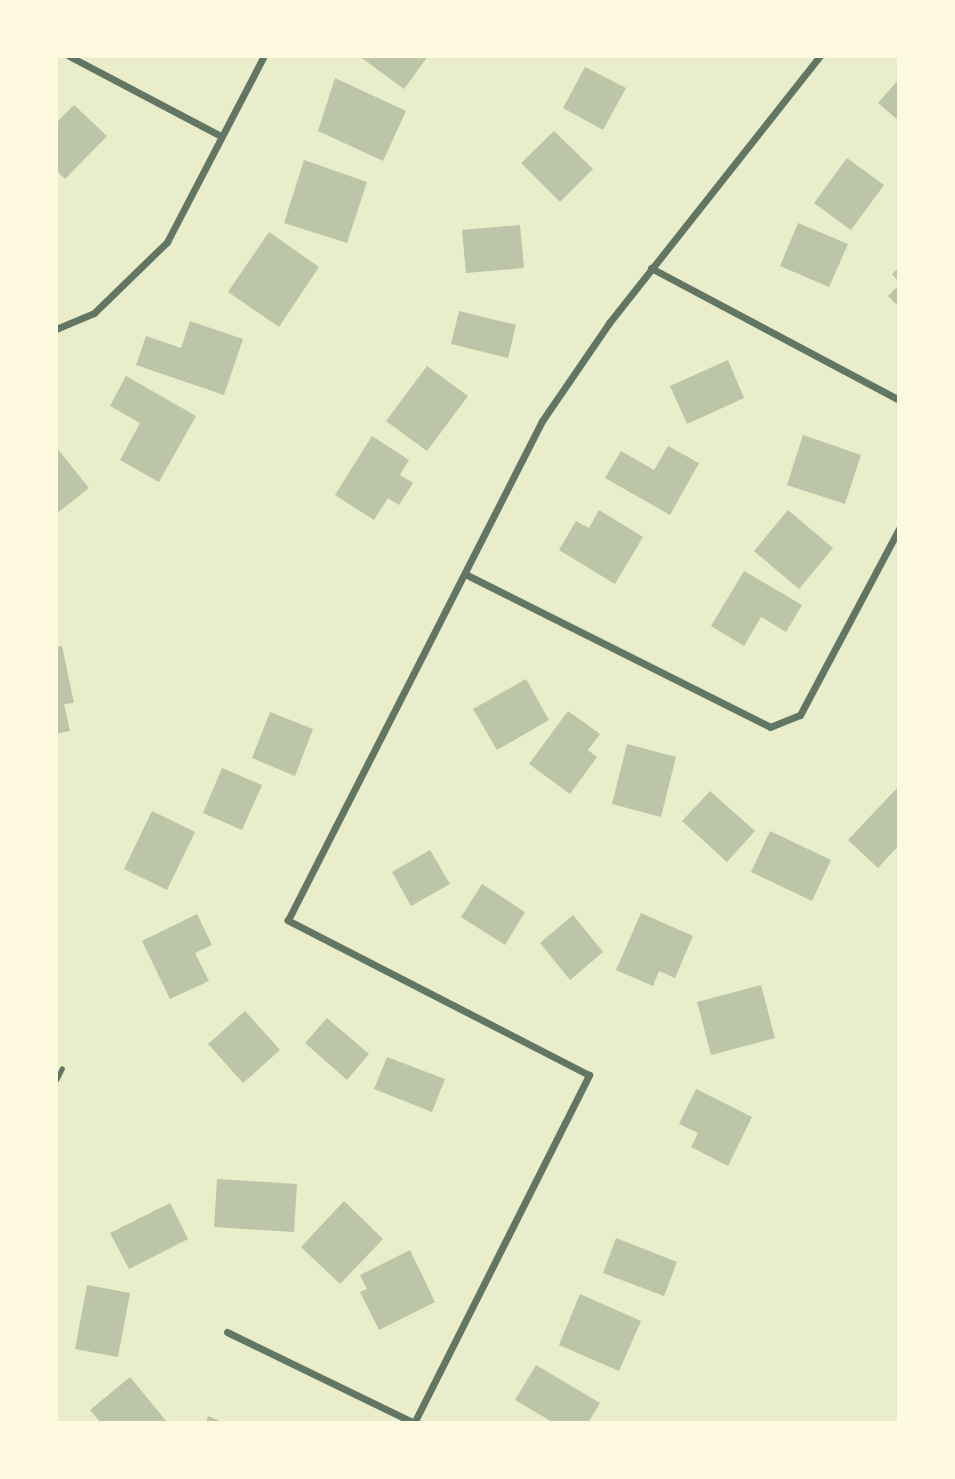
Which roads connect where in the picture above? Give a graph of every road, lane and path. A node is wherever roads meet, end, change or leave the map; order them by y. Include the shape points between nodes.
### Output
1 (69, 56) edge
2 (264, 56) edge
3 (820, 56) edge
4 (221, 136) junction
5 (651, 268) junction
6 (56, 330) edge
7 (899, 400) edge
8 (899, 529) edge
9 (465, 574) junction
10 (62, 1068) dead end
11 (56, 1080) edge
12 (227, 1332) dead end
13 (414, 1423) edge

1 - 4 street
2 - 4 street
3 - 5 street
4 - 6 street via 167,242 94,313
5 - 7 street
5 - 9 street via 542,422
8 - 9 street via 800,715 770,727
9 - 13 street via 288,920 589,1075
10 - 11 lane
12 - 13 street

